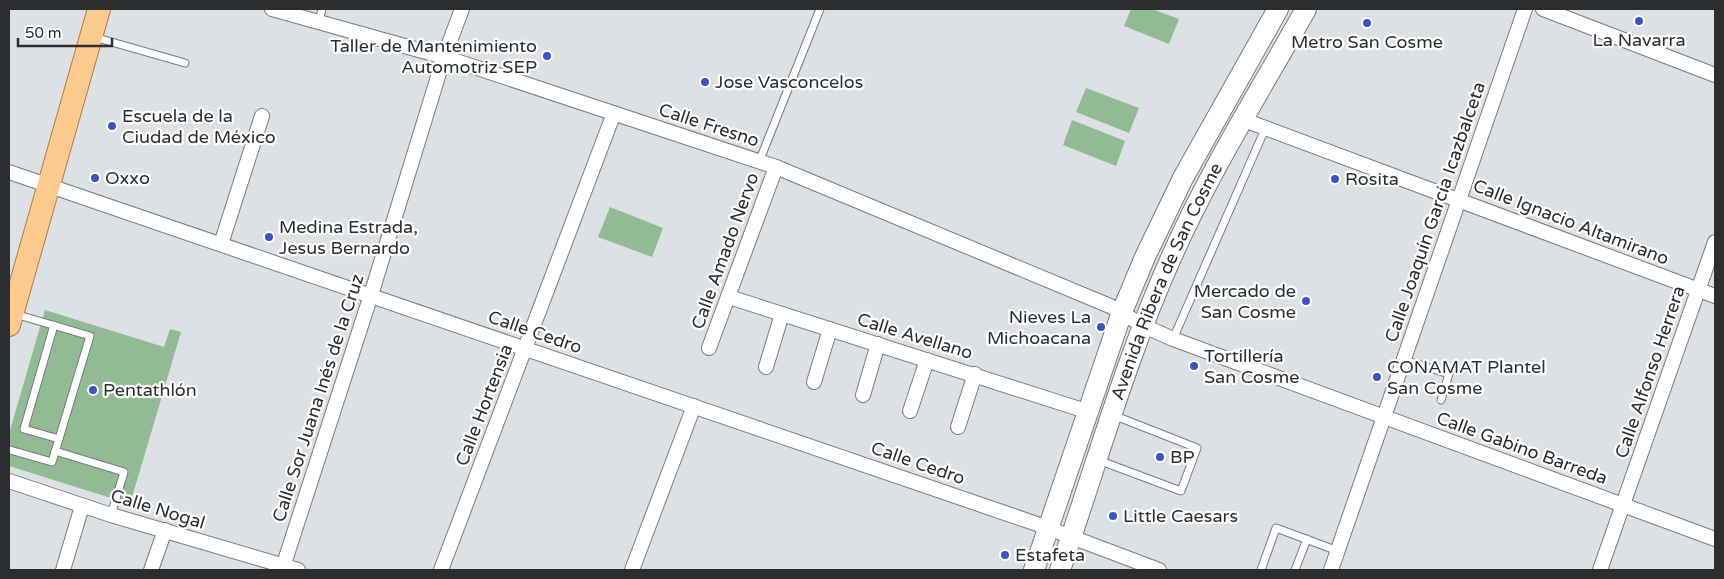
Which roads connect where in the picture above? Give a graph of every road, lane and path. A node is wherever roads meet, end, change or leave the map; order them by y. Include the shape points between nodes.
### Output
1 (99, 9) edge
2 (272, 9) edge
3 (462, 9) edge
4 (820, 9) edge
5 (1278, 9) edge
6 (1306, 9) edge
7 (1525, 9) edge
8 (1543, 9) edge
9 (320, 15) edge
10 (91, 36) junction
11 (444, 57) junction
12 (185, 63) dead end
13 (1715, 75) edge
14 (614, 113) junction
15 (262, 116) dead end
16 (1244, 120) junction
17 (1265, 129) junction
18 (759, 162) junction
19 (776, 167) junction
20 (9, 172) edge
21 (48, 186) junction
22 (1459, 199) junction
23 (1715, 242) edge
24 (221, 244) junction
25 (1698, 290) junction
26 (372, 295) junction
27 (1715, 296) edge
28 (728, 297) junction
29 (1122, 312) junction
30 (782, 314) junction
31 (10, 319) edge
32 (54, 325) junction
33 (1144, 326) junction
34 (830, 329) junction
35 (1172, 339) junction
36 (878, 344) junction
37 (526, 348) junction
38 (709, 348) dead end
39 (927, 360) junction
40 (1404, 360) junction
41 (766, 367) dead end
42 (975, 374) junction
43 (814, 382) dead end
44 (863, 395) dead end
45 (1441, 400) dead end
46 (694, 406) junction
47 (910, 411) dead end
48 (1090, 412) junction
49 (1113, 415) junction
50 (1384, 418) junction
51 (958, 427) dead end
52 (59, 439) junction
53 (10, 450) dead end
54 (55, 451) junction
55 (1098, 460) junction
56 (9, 481) edge
57 (1623, 504) junction
58 (82, 506) junction
59 (111, 515) junction
60 (1048, 528) junction
61 (165, 530) junction
62 (1072, 537) junction
63 (1307, 539) junction
64 (1715, 539) edge
65 (1338, 551) junction
66 (282, 568) edge
67 (63, 570) edge
68 (151, 570) edge
69 (298, 570) edge
70 (442, 570) edge
71 (632, 570) edge
72 (1034, 570) edge
73 (1060, 570) edge
74 (1159, 570) edge
75 (1261, 570) edge
76 (1295, 570) edge
77 (1331, 570) edge
78 (1600, 570) edge

1 - 10 main road
2 - 9 street, Calle Fresno
3 - 11 street, Calle Sor Juana Inés de la Cruz
4 - 18 lane
5 - 29 main road, Avenida Ribera de San Cosme via 1182,178
6 - 16 main road, Avenida Ribera de San Cosme
7 - 22 street, Calle Joaquín García Icazbalceta
8 - 13 street
9 - 11 street, Calle Fresno
10 - 12 lane
10 - 21 main road
11 - 14 street, Calle Fresno
11 - 26 street, Calle Sor Juana Inés de la Cruz
14 - 18 street, Calle Fresno
14 - 37 street, Calle Hortensia
15 - 24 street
16 - 17 street, Calle Ignacio Altamirano
16 - 33 main road, Avenida Ribera de San Cosme via 1184,228
17 - 22 street, Calle Ignacio Altamirano
17 - 35 lane
18 - 19 street, Calle Fresno
19 - 28 street, Calle Amado Nervo
19 - 29 street, Calle Fresno
20 - 21 street, Calle Cedro
21 - 24 street, Calle Cedro
21 - 31 main road
22 - 25 street, Calle Ignacio Altamirano
22 - 40 street, Calle Joaquín García Icazbalceta
23 - 25 street, Calle Alfonso Herrera
24 - 26 street, Calle Cedro
25 - 27 street, Calle Ignacio Altamirano
25 - 57 street, Calle Alfonso Herrera
26 - 37 street, Calle Cedro
26 - 66 street, Calle Sor Juana Inés de la Cruz
28 - 30 street, Calle Avellano
28 - 38 street, Calle Amado Nervo
29 - 33 street, Calle Gabino Barreda
29 - 48 main road, Avenida Ribera de San Cosme
30 - 34 street, Calle Avellano
30 - 41 street
31 - 32 lane
32 - 52 lane via 24,429
32 - 52 lane via 90,336
33 - 35 street, Calle Gabino Barreda
33 - 49 main road, Avenida Ribera de San Cosme
34 - 36 street, Calle Avellano
34 - 43 street
35 - 50 street, Calle Gabino Barreda
36 - 39 street, Calle Avellano
36 - 44 street
37 - 46 street, Calle Cedro
37 - 70 street, Calle Hortensia
39 - 42 street, Calle Avellano
39 - 47 street
40 - 45 lane via 1449,374
40 - 50 street, Calle Joaquín García Icazbalceta
42 - 48 street, Calle Avellano
42 - 51 street
46 - 60 street, Calle Cedro
46 - 71 street
48 - 60 main road, Avenida Ribera de San Cosme
49 - 55 main road, Avenida Ribera de San Cosme
49 - 55 lane via 1197,448 1180,491
50 - 57 street, Calle Gabino Barreda
50 - 65 street, Calle Joaquín García Icazbalceta
52 - 54 lane
53 - 54 lane via 52,462
54 - 59 lane via 124,472
55 - 62 main road, Avenida Ribera de San Cosme
56 - 58 street, Calle Nogal
57 - 64 street, Calle Gabino Barreda
57 - 78 street, Calle Alfonso Herrera
58 - 59 street, Calle Nogal
58 - 67 street
59 - 61 street, Calle Nogal
60 - 62 street, Calle Cedro
60 - 72 main road, Avenida Ribera de San Cosme
61 - 66 street, Calle Nogal
61 - 68 street
62 - 73 main road, Avenida Ribera de San Cosme
62 - 74 street, Calle Cedro
63 - 65 lane
63 - 75 lane via 1276,528
63 - 76 lane
65 - 77 street, Calle Joaquín García Icazbalceta
66 - 69 street, Calle Nogal

